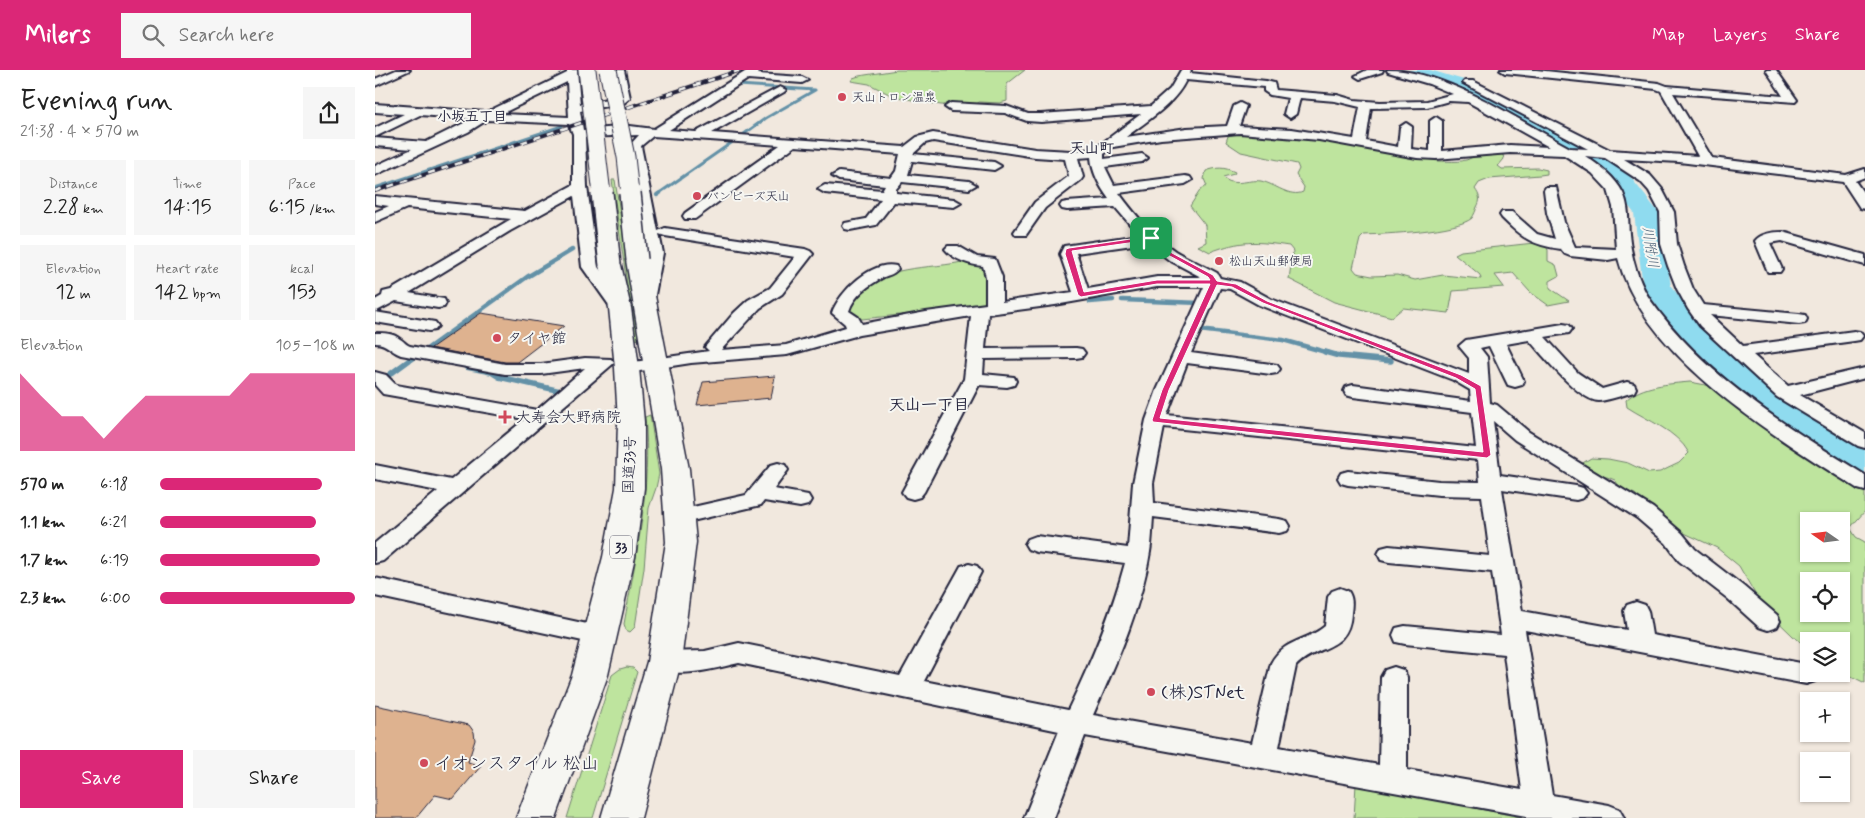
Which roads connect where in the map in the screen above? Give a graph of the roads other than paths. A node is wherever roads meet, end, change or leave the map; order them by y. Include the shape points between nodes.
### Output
1 (405, 70) edge
2 (608, 70) edge
3 (619, 70) edge
4 (1378, 70) edge
5 (1392, 70) edge
6 (1429, 70) edge
7 (1505, 70) edge
8 (1771, 70) edge
9 (577, 72) edge
10 (751, 73) edge
11 (1185, 73) edge
12 (1359, 74) edge
13 (1234, 75) edge
14 (1468, 76) edge
15 (799, 79) dead end
16 (375, 83) edge
17 (1763, 84) dead end
18 (1782, 86) junction
19 (780, 90) dead end
20 (1625, 90) dead end
21 (1666, 92) junction
22 (1154, 94) dead end
23 (1295, 94) junction
24 (1167, 99) junction
25 (1474, 101) junction
26 (1044, 104) dead end
27 (1366, 104) junction
28 (1236, 107) dead end
29 (375, 108) edge
30 (951, 108) dead end
31 (1154, 109) junction
32 (418, 111) junction
33 (443, 113) junction
34 (575, 114) junction
35 (1291, 114) dead end
36 (487, 115) junction
37 (1088, 115) junction
38 (1435, 121) dead end
39 (423, 124) dead end
40 (1406, 127) dead end
41 (1232, 128) junction
42 (653, 132) junction
43 (375, 133) edge
44 (579, 134) junction
45 (699, 135) junction
46 (1483, 139) dead end
47 (375, 142) edge
48 (793, 142) junction
49 (1359, 144) junction
50 (429, 146) junction
51 (1500, 149) junction
52 (1404, 152) junction
53 (1570, 152) junction
54 (907, 154) junction
55 (1101, 154) junction
56 (1071, 155) junction
57 (1436, 155) junction
58 (1607, 155) junction
59 (1142, 158) dead end
60 (1707, 161) junction
61 (994, 166) dead end
62 (375, 171) edge
63 (1865, 173) edge
64 (839, 176) dead end
65 (1847, 179) junction
66 (897, 180) junction
67 (1185, 180) dead end
68 (969, 185) dead end
69 (580, 187) junction
70 (825, 189) dead end
71 (1551, 190) dead end
72 (889, 196) junction
73 (1115, 197) junction
74 (375, 200) edge
75 (954, 203) dead end
76 (403, 204) junction
77 (1865, 204) edge
78 (1067, 206) dead end
79 (1507, 215) dead end
80 (528, 216) junction
81 (690, 216) dead end
82 (375, 218) edge
83 (850, 226) dead end
84 (665, 232) dead end
85 (1021, 232) dead end
86 (1151, 238) junction
87 (1564, 245) junction
88 (953, 249) dead end
89 (1625, 253) junction
90 (1865, 260) edge
91 (624, 262) junction
92 (890, 269) dead end
93 (1773, 269) dead end
94 (1215, 282) junction
95 (375, 293) edge
96 (1081, 295) junction
97 (393, 296) junction
98 (437, 303) dead end
99 (632, 306) junction
100 (375, 307) edge
101 (987, 309) junction
102 (1696, 309) junction
103 (375, 318) edge
104 (1799, 319) dead end
105 (429, 326) dead end
106 (1563, 329) dead end
107 (856, 330) junction
108 (1533, 334) junction
109 (1854, 336) dead end
110 (375, 338) edge
111 (1495, 340) junction
112 (714, 347) dead end
113 (1738, 352) junction
114 (1076, 353) dead end
115 (975, 354) junction
116 (1181, 357) junction
117 (627, 364) junction
118 (1431, 366) junction
119 (1863, 368) edge
120 (1271, 369) dead end
121 (375, 378) edge
122 (973, 379) junction
123 (1515, 381) dead end
124 (1007, 382) dead end
125 (1627, 388) dead end
126 (1353, 391) dead end
127 (1431, 391) dead end
128 (1784, 393) junction
129 (1480, 397) junction
130 (540, 416) junction
131 (1156, 420) junction
132 (1865, 442) edge
133 (1487, 455) junction
134 (778, 470) dead end
135 (375, 472) edge
136 (1349, 478) dead end
137 (1865, 484) edge
138 (1491, 485) junction
139 (455, 488) junction
140 (913, 492) dead end
141 (758, 493) junction
142 (1577, 493) dead end
143 (800, 500) dead end
144 (1143, 509) junction
145 (679, 517) junction
146 (1279, 526) dead end
147 (1036, 544) dead end
148 (1389, 554) dead end
149 (375, 555) edge
150 (1137, 557) junction
151 (1503, 565) junction
152 (969, 572) dead end
153 (375, 587) edge
154 (1339, 597) dead end
155 (1636, 612) dead end
156 (1511, 618) junction
157 (1768, 621) dead end
158 (1405, 635) dead end
159 (601, 636) junction
160 (1515, 646) junction
161 (1638, 648) junction
162 (664, 662) junction
163 (1800, 673) edge
164 (1394, 677) dead end
165 (907, 688) junction
166 (1076, 723) junction
167 (1264, 757) junction
168 (1393, 780) junction
169 (1540, 812) edge
170 (536, 818) edge
171 (621, 818) edge
172 (1039, 818) edge
173 (1609, 818) edge

1 - 16 street
2 - 91 highway, 国道33号 / 33, bridge via 626,157
3 - 34 street via 623,98
4 - 12 street
5 - 25 street via 1448,88
6 - 14 street
7 - 21 street via 1659,86
8 - 18 street
9 - 34 street
9 - 36 street
9 - 91 highway, 国道33号 / 33, bridge
10 - 15 street
10 - 42 street
11 - 13 street
11 - 24 street
13 - 23 street via 1268,84 1271,92
14 - 58 street
17 - 18 street
18 - 21 street via 1791,100
19 - 45 street
20 - 21 street
21 - 60 street
22 - 24 street
23 - 27 street via 1319,101 1337,98 1342,102
23 - 35 street
24 - 31 street
25 - 27 street via 1445,97 1434,102 1408,100
25 - 53 street
26 - 37 street via 1050,108 1080,110
27 - 49 street
28 - 41 street
29 - 32 street
30 - 37 street via 1006,110 1041,118
31 - 37 street
31 - 55 street
32 - 33 street
32 - 43 street
33 - 36 street
33 - 39 street
34 - 36 street via 555,121
34 - 44 street
36 - 50 street
38 - 57 street
40 - 52 street
41 - 49 street via 1318,136
41 - 55 street via 1199,130
42 - 44 street via 630,130
42 - 45 street
42 - 99 street via 635,146 655,253
44 - 69 street
45 - 48 street
46 - 51 street
47 - 50 street
48 - 54 street
48 - 81 street
49 - 52 street
50 - 62 street
51 - 53 street
51 - 57 street
52 - 57 street
53 - 58 street
53 - 89 street via 1613,187 1621,206
54 - 56 street via 921,140 933,137 1023,152
54 - 61 street
54 - 66 street via 903,172
55 - 56 street
55 - 59 street
55 - 73 street
56 - 85 street via 1076,176 1040,205
58 - 60 street
58 - 102 street via 1645,178 1661,199 1667,212 1671,252
60 - 65 street
63 - 65 street
64 - 66 street
65 - 77 street
66 - 68 street
66 - 72 street via 889,189
67 - 73 street
69 - 80 street
69 - 99 street via 590,268
70 - 72 street
71 - 87 street via 1551,204
72 - 75 street
72 - 83 street via 871,222
73 - 78 street
73 - 86 street
74 - 76 street
76 - 80 street
76 - 82 street
79 - 87 street via 1529,237
80 - 97 street
84 - 112 street via 805,254 776,291 747,310
86 - 94 street via 1170,254 1211,276
86 - 96 street via 1069,249
87 - 89 street via 1570,251
88 - 101 street via 973,261 990,262 994,278
89 - 137 street via 1631,278 1645,303 1708,373 1768,422
90 - 93 street via 1777,236 1762,242
91 - 99 highway, 国道33号 / 33
92 - 107 street via 869,279 841,307 840,313 852,321
94 - 96 street via 1157,282
94 - 116 street
94 - 118 street via 1234,285 1265,302
95 - 97 street
96 - 101 street
97 - 98 street
97 - 100 street
99 - 117 highway, 国道33号 / 33
101 - 107 street
101 - 115 street
102 - 104 street
102 - 113 street
103 - 105 street
106 - 108 street
107 - 117 street via 787,350
108 - 111 street
108 - 125 street via 1572,377 1599,395
109 - 113 street
110 - 117 street via 386,338 407,351 491,368
111 - 123 street
111 - 129 street via 1468,346 1478,357
113 - 128 street
114 - 115 street
115 - 122 street
116 - 120 street
116 - 131 street
117 - 130 street
117 - 145 highway, 国道33号 / 33 via 675,469
117 - 159 highway, 国道33号 / 33 via 631,422 630,488
118 - 127 street
118 - 129 street via 1459,376
119 - 128 street
121 - 130 street via 391,390
122 - 124 street
122 - 140 street
126 - 129 street
128 - 132 street
129 - 133 street
129 - 157 street via 1490,410 1522,436 1645,513 1674,538 1687,555
130 - 139 street
131 - 133 street
131 - 144 street via 1143,483
133 - 138 street
134 - 141 street
135 - 139 street
136 - 138 street via 1439,488
138 - 142 street
138 - 151 street
139 - 149 street
141 - 143 street
141 - 145 street via 753,500
144 - 146 street
144 - 150 street
145 - 162 highway, 国道33号 / 33 via 681,542
147 - 150 street
148 - 151 street
150 - 166 street via 1126,604
151 - 156 street
152 - 165 street
153 - 159 street
154 - 167 street via 1334,633 1287,658 1274,712 1268,723
155 - 161 street
156 - 160 street
156 - 161 street
158 - 160 street
159 - 170 highway, 国道33号 / 33 via 590,676
160 - 169 street
161 - 163 street
162 - 165 street via 705,661 739,652
162 - 171 highway, 国道33号 / 33
164 - 168 street
165 - 166 street
166 - 167 street
166 - 172 street
167 - 168 street
168 - 169 street
169 - 173 street

